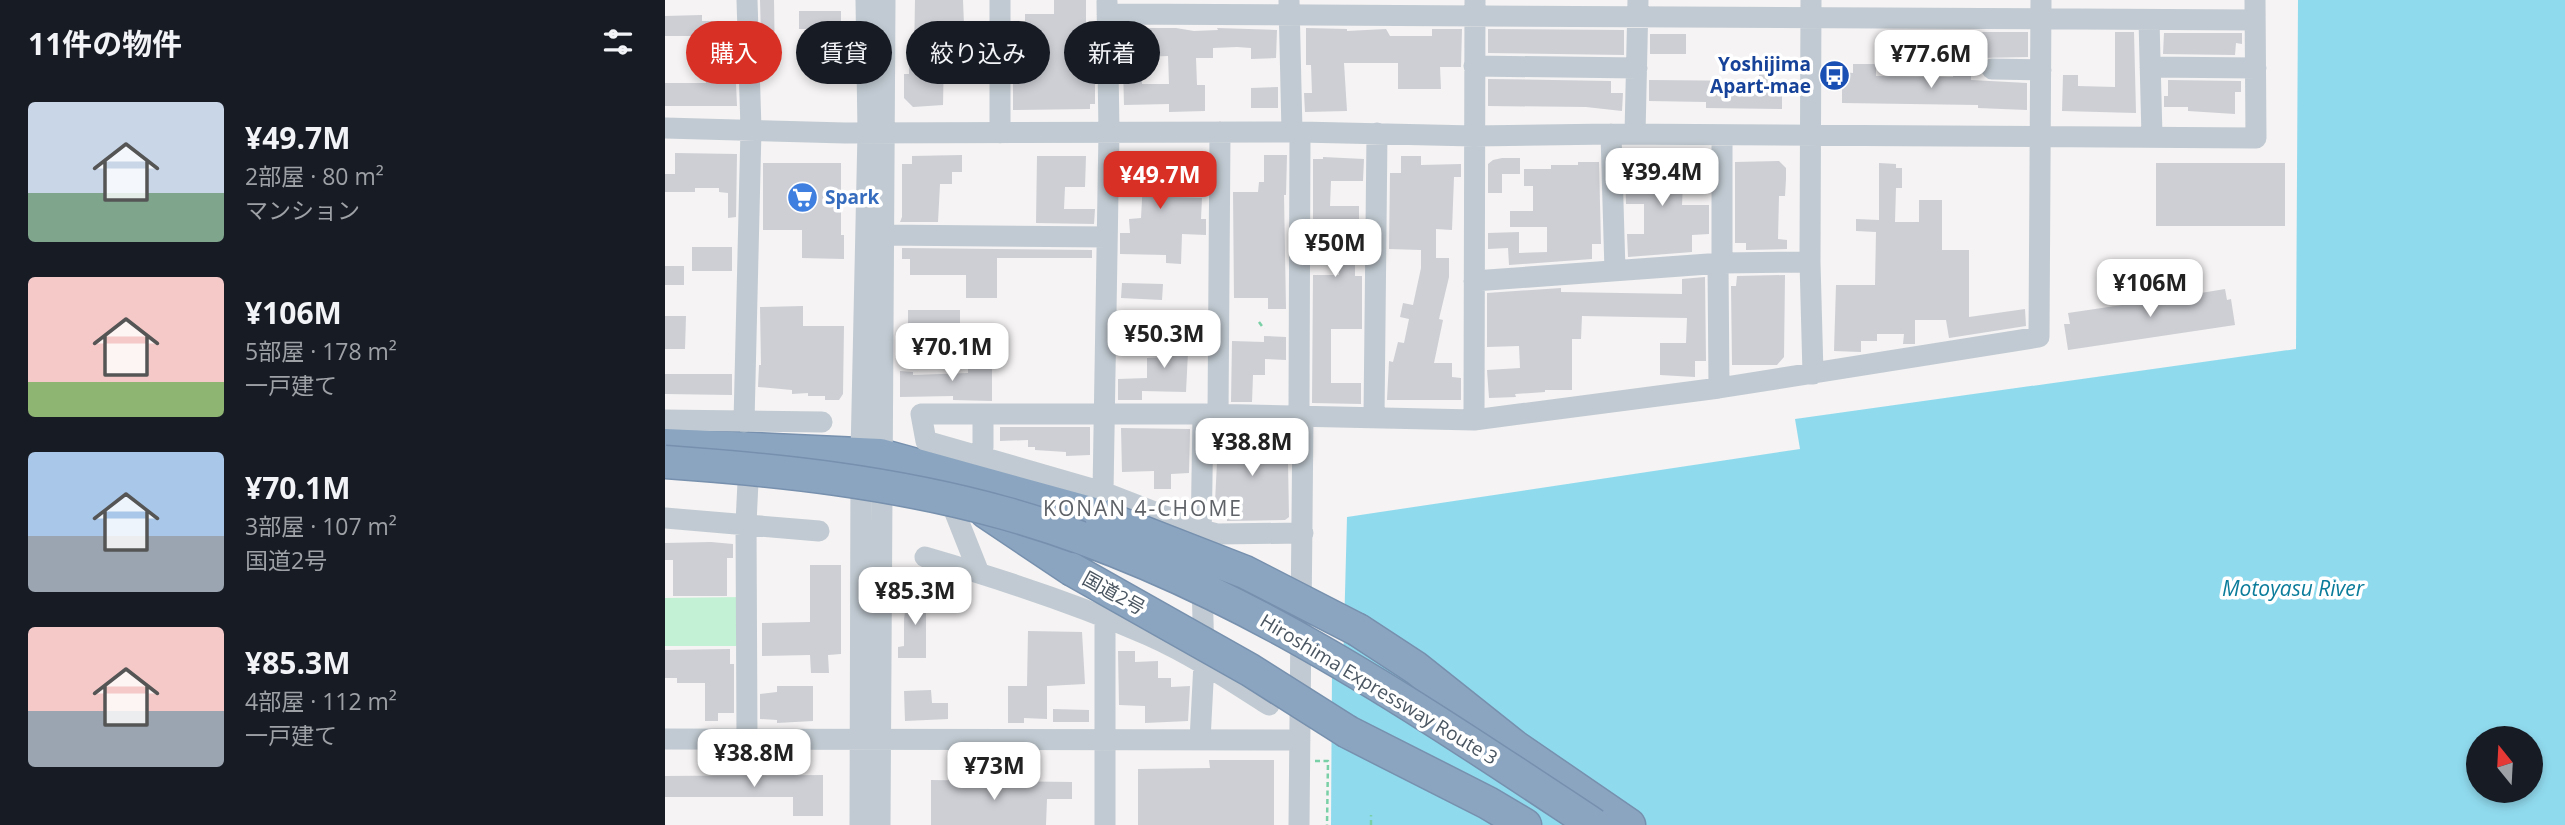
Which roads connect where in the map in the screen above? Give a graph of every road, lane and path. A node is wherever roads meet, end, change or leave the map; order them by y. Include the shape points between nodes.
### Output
1 (747, 0) edge
2 (866, 0) edge
3 (885, 0) edge
4 (1000, 0) edge
5 (1107, 7) edge
6 (1289, 7) edge
7 (1474, 8) edge
8 (1638, 8) edge
9 (1811, 9) edge
10 (2041, 10) edge
11 (2255, 10) edge
12 (2148, 20) junction
13 (1474, 66) junction
14 (2150, 67) junction
15 (1637, 68) junction
16 (2256, 68) junction
17 (1992, 69) dead end
18 (2041, 70) junction
19 (665, 128) edge
20 (751, 129) junction
21 (877, 132) junction
22 (1000, 132) junction
23 (1109, 132) junction
24 (1220, 132) junction
25 (1296, 132) junction
26 (1377, 133) junction
27 (1611, 134) junction
28 (1635, 134) junction
29 (1810, 134) junction
30 (1474, 135) junction
31 (1722, 135) junction
32 (2041, 136) junction
33 (2152, 137) junction
34 (882, 235) junction
35 (1107, 237) junction
36 (1810, 262) junction
37 (1720, 263) junction
38 (1615, 271) junction
39 (1473, 281) junction
40 (1259, 322) dead end
41 (1264, 329) dead end
42 (1813, 374) junction
43 (1719, 388) junction
44 (983, 414) junction
45 (1105, 414) junction
46 (1211, 415) junction
47 (1303, 417) junction
48 (1374, 418) junction
49 (665, 420) edge
50 (1474, 420) junction
51 (744, 422) junction
52 (822, 422) dead end
53 (665, 445) edge
54 (773, 449) junction
55 (871, 454) junction
56 (971, 454) junction
57 (665, 463) edge
58 (939, 477) junction
59 (1102, 504) junction
60 (665, 518) edge
61 (746, 523) junction
62 (1201, 530) junction
63 (819, 531) dead end
64 (1303, 533) junction
65 (925, 557) dead end
66 (979, 573) junction
67 (1105, 619) junction
68 (1203, 663) junction
69 (1269, 705) dead end
70 (665, 739) edge
71 (1106, 739) junction
72 (747, 740) junction
73 (870, 740) junction
74 (1200, 740) junction
75 (1300, 740) junction
76 (1308, 761) dead end
77 (1371, 815) dead end
78 (860, 825) edge
79 (880, 825) edge
80 (1105, 825) edge
81 (1299, 825) edge
82 (1327, 825) edge
83 (1371, 825) edge
84 (1525, 825) edge
85 (1594, 825) edge
86 (1629, 825) edge

1 - 20 street
2 - 21 street
3 - 21 street
4 - 22 street
5 - 6 street
5 - 23 street
6 - 7 street
6 - 25 street
7 - 8 street
7 - 13 street
8 - 9 street
8 - 15 street
9 - 10 street
9 - 29 street
10 - 12 street
10 - 18 street
11 - 12 street
11 - 16 street
12 - 14 street
13 - 15 street
13 - 30 street
14 - 16 street
14 - 33 street
15 - 28 street
16 - 33 street via 2256,138
17 - 18 street
18 - 32 street
19 - 20 street
20 - 21 street
20 - 51 street
21 - 22 street
21 - 34 street
21 - 55 street
22 - 23 street
23 - 24 street
23 - 35 street
24 - 25 street
24 - 46 street
25 - 26 street
25 - 47 street via 1299,408
26 - 30 street
26 - 48 street
27 - 28 street
27 - 30 street
27 - 38 street
28 - 31 street
29 - 31 street
29 - 32 street
29 - 36 street
30 - 39 street
31 - 37 street
32 - 33 street
32 - 42 street via 2039,337
34 - 35 street
34 - 55 street
35 - 45 street
36 - 37 street
36 - 42 street
37 - 38 street
37 - 43 street
38 - 39 street
39 - 50 street
40 - 41 path
42 - 43 street
43 - 50 street
44 - 45 street
44 - 56 street via 983,447
44 - 56 street via 922,414 926,441
45 - 46 street
45 - 59 street
46 - 47 street
46 - 62 street
47 - 48 street
47 - 64 street
48 - 50 street
49 - 51 street
51 - 52 street
51 - 54 street via 759,429
53 - 54 highway, 国道2号
54 - 55 highway, 国道2号
54 - 61 street via 755,460 748,482
55 - 58 highway, 国道2号
55 - 73 street
56 - 58 street
56 - 59 street
57 - 85 highway, Hiroshima Expressway Route 3, bridge via 779,470 888,486 1004,513 1092,542 1249,610 1321,650
58 - 59 highway, 国道2号
58 - 66 street
58 - 84 highway, 国道2号, bridge via 1071,569 1349,732
59 - 62 street
59 - 86 highway, 国道2号, bridge via 1358,630
60 - 61 street
61 - 63 street
61 - 72 street
62 - 64 street via 1217,534
62 - 68 street
64 - 75 street
65 - 66 street
66 - 67 street via 1065,600
67 - 68 street
67 - 71 street
68 - 69 street
68 - 74 street
70 - 72 street
71 - 73 street
71 - 74 street
71 - 80 street
72 - 73 street
73 - 78 street
73 - 79 street
74 - 75 street
75 - 81 street
76 - 82 path via 1328,761
77 - 83 path

